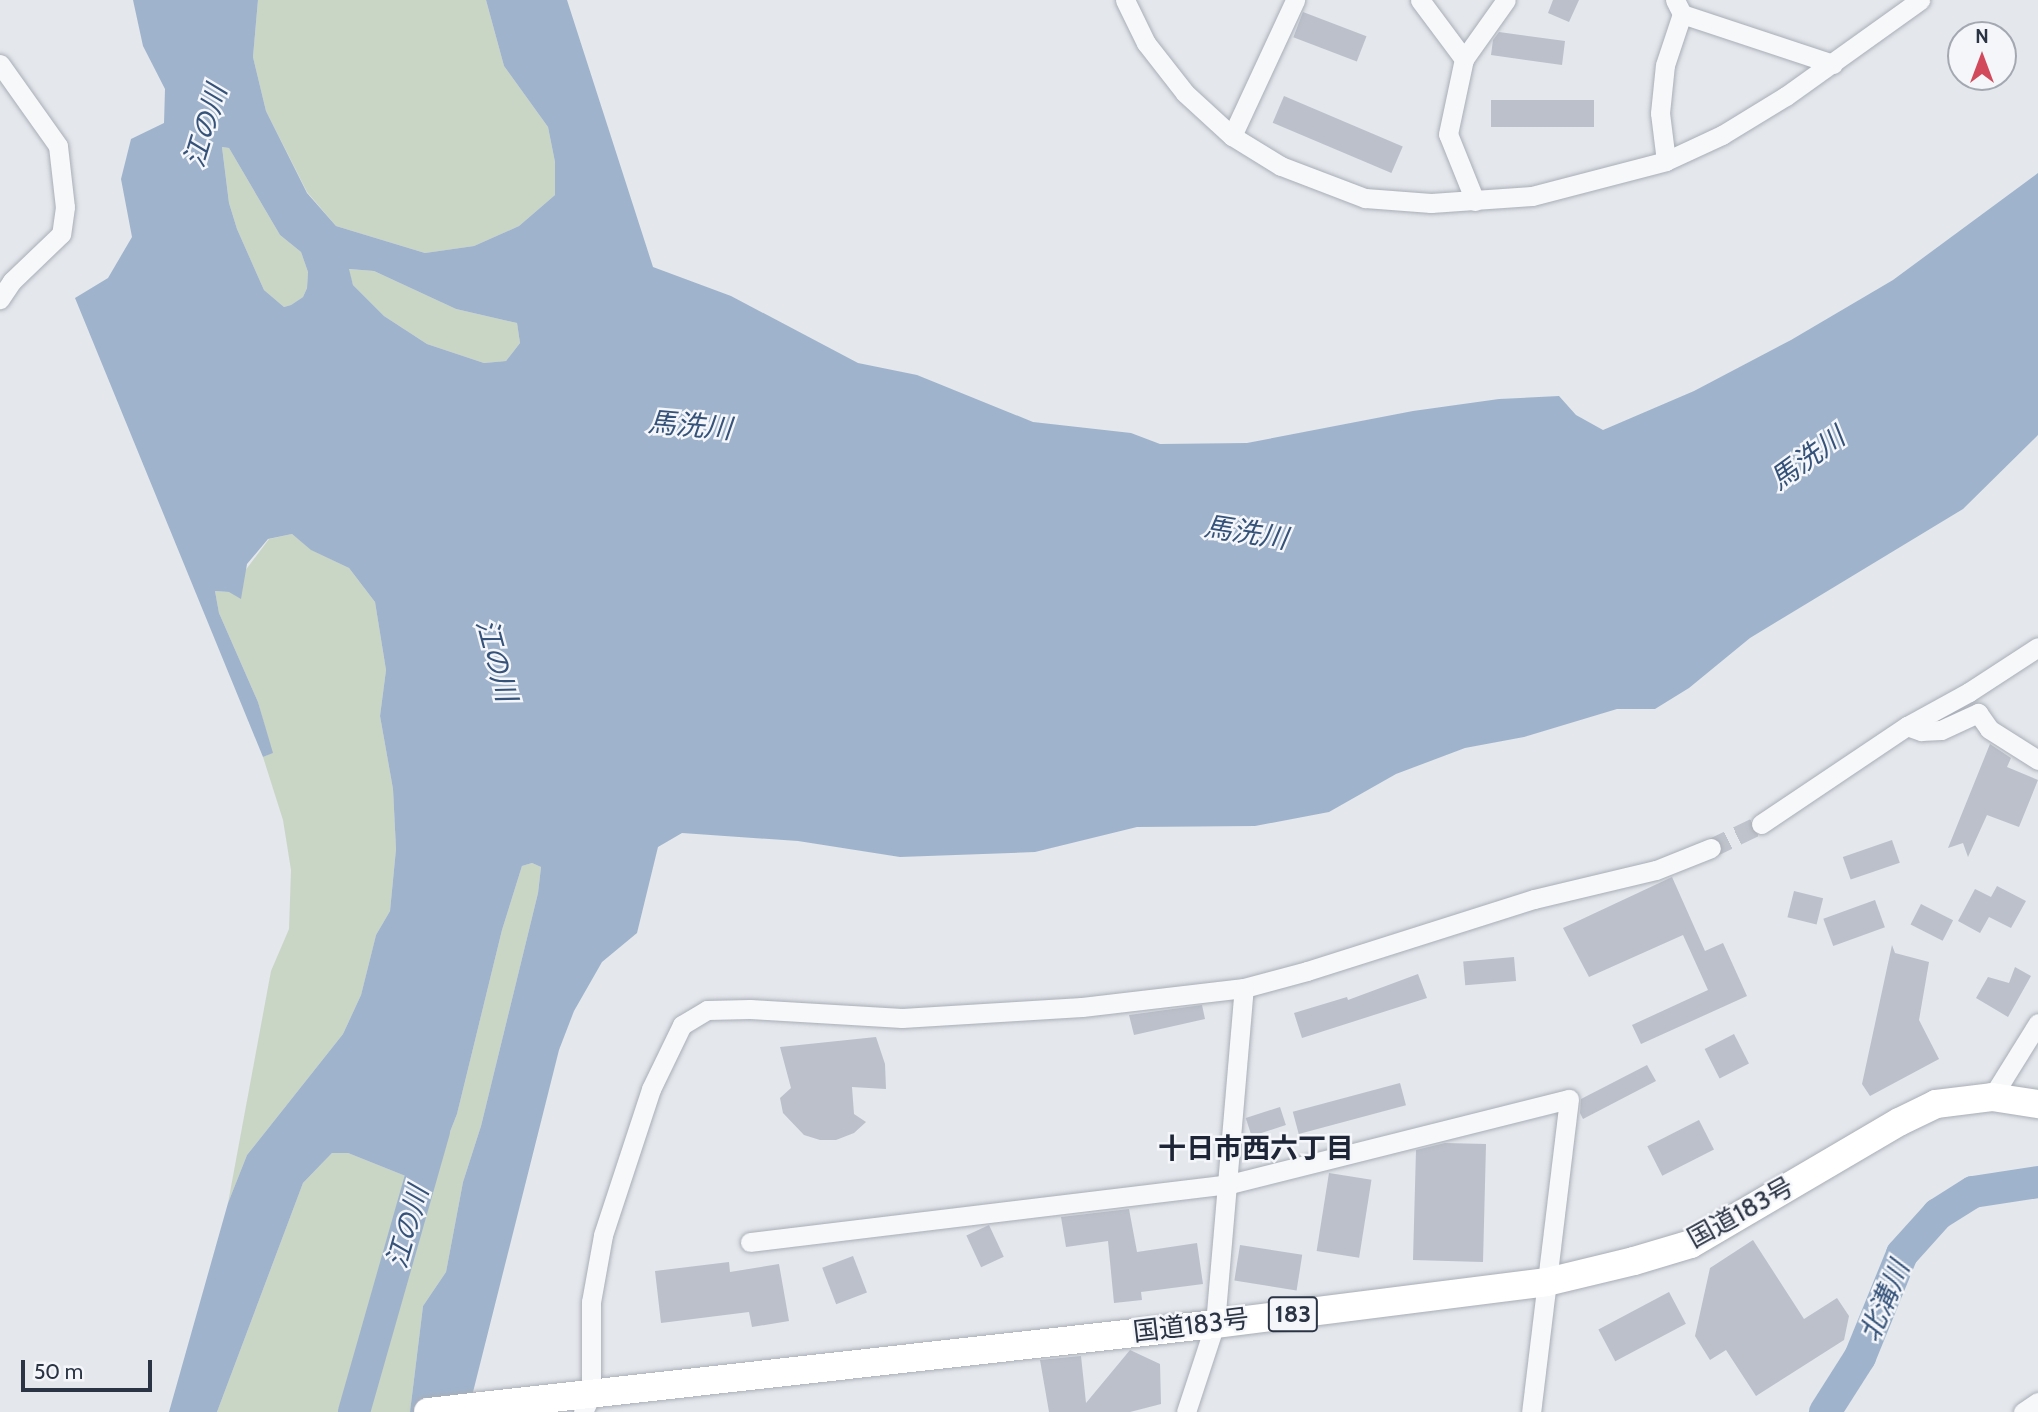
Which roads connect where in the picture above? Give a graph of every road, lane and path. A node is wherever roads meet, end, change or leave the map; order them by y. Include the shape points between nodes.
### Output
1 (1125, 0) edge
2 (1294, 0) edge
3 (1420, 0) edge
4 (1506, 0) edge
5 (1920, 0) edge
6 (1679, 7) edge
7 (1464, 59) junction
8 (0, 64) edge
9 (1833, 64) junction
10 (1232, 136) junction
11 (1666, 162) junction
12 (1475, 201) junction
13 (0, 299) edge
14 (2038, 647) edge
15 (1907, 726) junction
16 (2038, 760) edge
17 (1761, 824) tunnel mouth
18 (1711, 848) tunnel mouth
19 (1244, 988) junction
20 (2038, 1023) edge
21 (1992, 1097) junction
22 (2038, 1104) edge
23 (1230, 1184) junction
24 (750, 1242) dead end
25 (1546, 1282) junction
26 (1215, 1324) junction
27 (2038, 1402) edge
28 (587, 1404) edge
29 (428, 1412) edge
30 (1186, 1412) edge
31 (1531, 1412) edge
32 (2022, 1412) edge

1 - 10 street via 1146,44 1185,93
2 - 10 street
3 - 7 street
4 - 7 street
5 - 9 street
6 - 9 street
6 - 11 street via 1665,65 1660,113
7 - 12 street via 1448,134
8 - 13 street via 58,146 65,207 61,234 12,281
9 - 11 street via 1722,135
10 - 12 street via 1281,166 1365,198
11 - 12 street via 1532,196
14 - 15 street
15 - 16 street via 1941,730 1978,713 1989,729
15 - 17 street
18 - 19 street via 1656,870 1534,899
19 - 23 street
19 - 28 street via 1082,1007 902,1018 706,1010 682,1025 651,1089 603,1235 591,1302
20 - 21 street
21 - 22 highway, 国道183号 / 183
21 - 25 highway, 国道183号 / 183 via 1936,1104 1899,1122 1691,1244
23 - 24 street
23 - 25 street via 1569,1099
23 - 26 street
25 - 26 highway, 国道183号 / 183
25 - 31 street
26 - 28 highway, 国道183号 / 183
26 - 30 street
27 - 32 street
28 - 29 highway, 国道183号 / 183 via 554,1398

